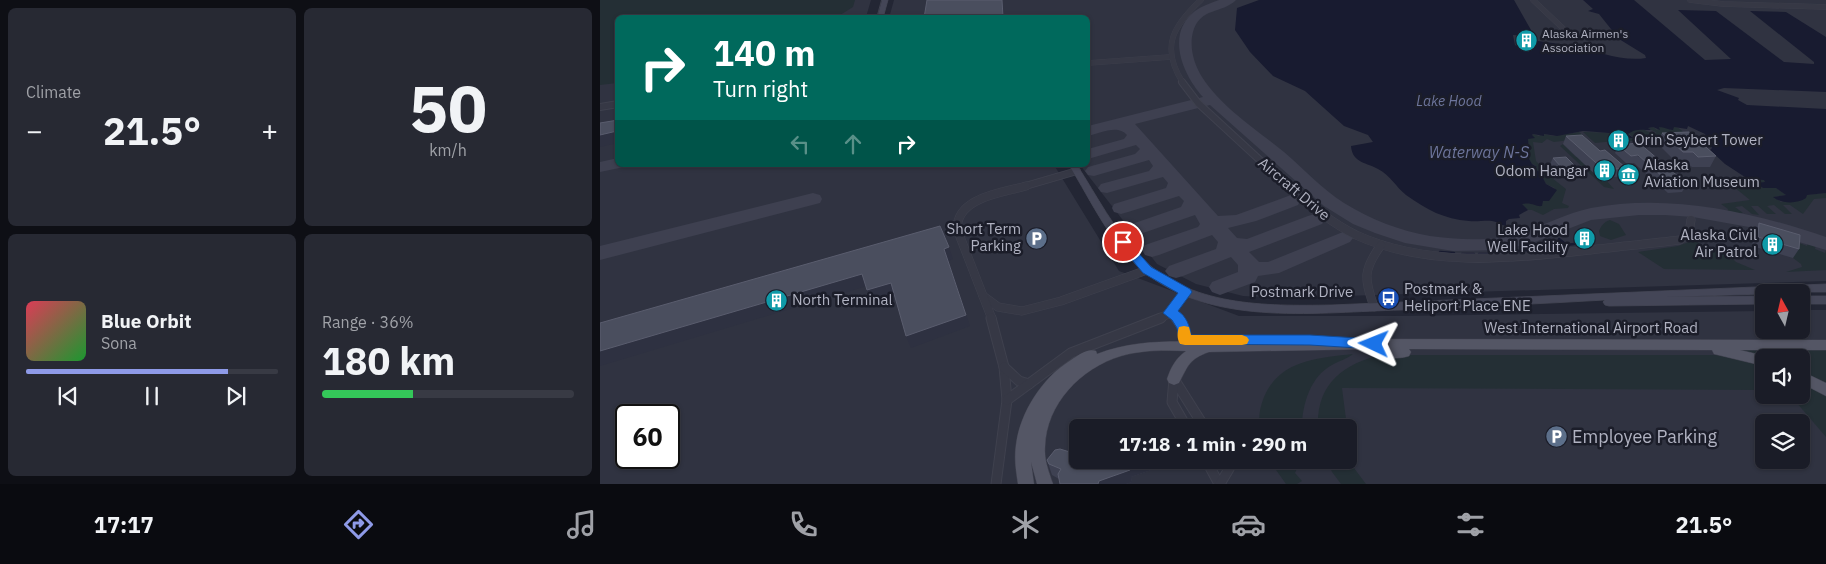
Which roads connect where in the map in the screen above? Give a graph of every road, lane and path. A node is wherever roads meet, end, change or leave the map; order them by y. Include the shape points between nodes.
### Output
1 (885, 0) edge
2 (1201, 0) edge
3 (1533, 0) edge
4 (1690, 0) edge
5 (1826, 7) edge
6 (881, 15) edge
7 (1570, 35) dead end
8 (1170, 57) junction
9 (1090, 63) edge
10 (615, 104) edge
11 (600, 107) edge
12 (1075, 168) edge
13 (1691, 220) dead end
14 (1381, 245) junction
15 (1147, 270) junction
16 (1826, 288) edge
17 (1186, 292) junction
18 (980, 293) junction
19 (1755, 300) edge
20 (1810, 300) edge
21 (1826, 300) edge
22 (1473, 303) junction
23 (1374, 307) junction
24 (1170, 313) junction
25 (1185, 340) junction
26 (1356, 344) junction
27 (1580, 344) junction
28 (1660, 345) junction
29 (1826, 345) edge
30 (1212, 346) junction
31 (1381, 352) dead end
32 (1755, 359) edge
33 (1004, 367) junction
34 (1174, 380) junction
35 (1810, 381) edge
36 (1029, 384) junction
37 (1826, 390) edge
38 (1008, 400) junction
39 (1182, 419) edge
40 (1199, 419) edge
41 (1211, 469) edge
42 (1228, 469) edge
43 (996, 484) edge
44 (1026, 484) edge
45 (1045, 484) edge
46 (1220, 484) edge

1 - 6 street
2 - 8 street via 1179,22 1172,36
3 - 7 street
4 - 5 street
8 - 9 street
8 - 14 street, Aircraft Drive via 1178,78 1198,103 1311,207 1353,233
10 - 11 street
12 - 15 street, Postmark Drive via 1123,242
12 - 18 street via 986,197 962,212 956,229
13 - 14 street, Aircraft Drive via 1690,233 1680,240 1511,259 1442,258
14 - 23 street via 1364,271
15 - 17 street, Postmark Drive
15 - 18 street via 1053,304 1022,311 998,306
16 - 22 street, Postmark Drive
17 - 23 street, Postmark Drive via 1216,302 1252,308
17 - 24 street
18 - 33 street via 992,320
19 - 22 street, Postmark Drive
20 - 21 street
22 - 23 street, Postmark Drive
24 - 25 street via 1184,328
24 - 36 street via 1085,346
25 - 26 main road via 1310,340
25 - 44 main road via 1115,346 1087,357 1063,374 1043,395 1029,420 1022,454
26 - 27 main road, West International Airport Road
26 - 30 main road
27 - 28 main road, West International Airport Road
27 - 31 main road via 1508,350
28 - 29 main road, West International Airport Road
28 - 32 main road via 1726,351
30 - 34 main road via 1185,359
30 - 45 main road via 1133,349 1104,357 1077,373 1051,404 1041,427 1038,455
33 - 36 street
33 - 38 street
34 - 39 street via 1172,402
34 - 40 street
35 - 37 main road
36 - 38 street
38 - 43 street
41 - 46 street
42 - 46 street

